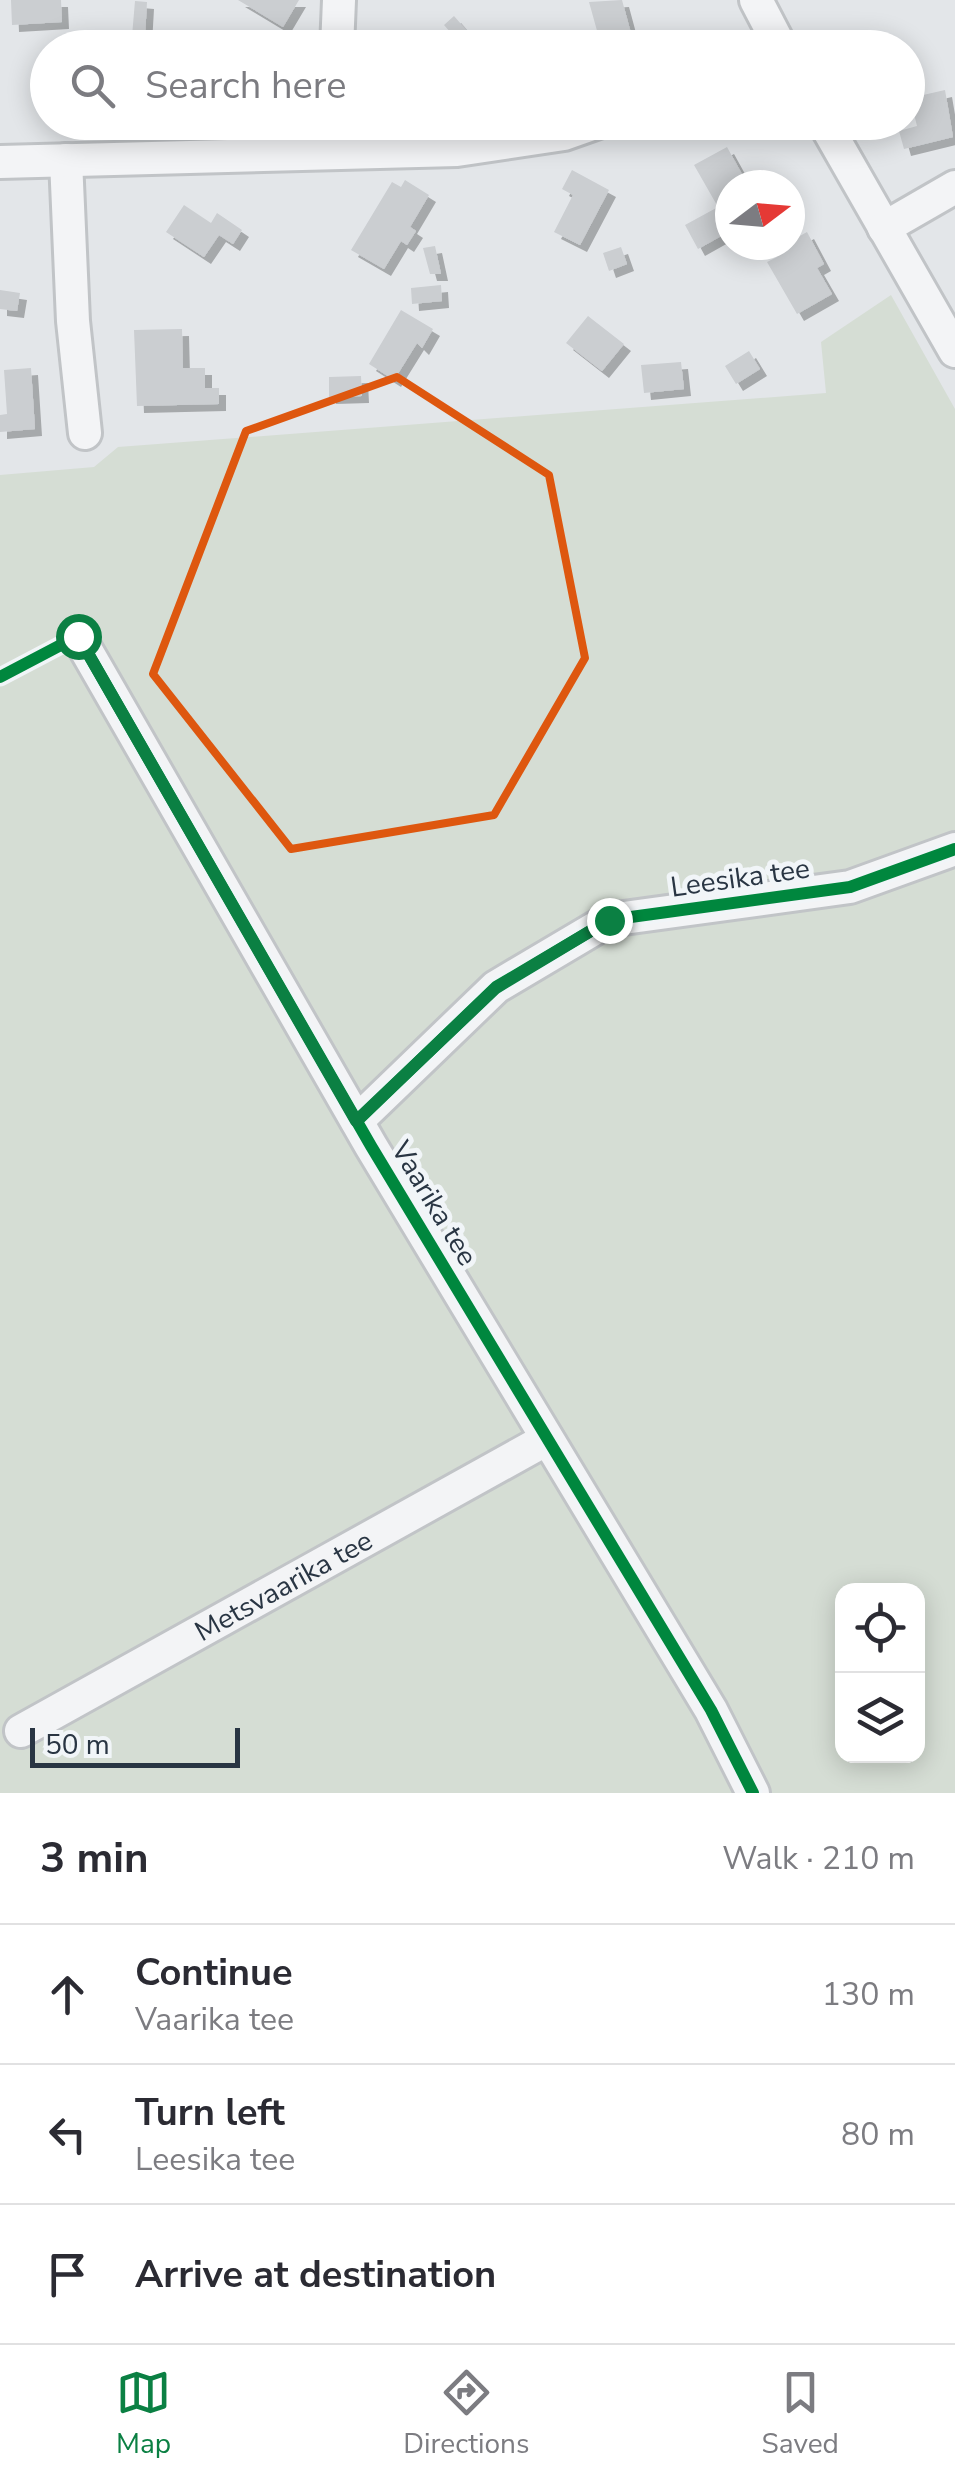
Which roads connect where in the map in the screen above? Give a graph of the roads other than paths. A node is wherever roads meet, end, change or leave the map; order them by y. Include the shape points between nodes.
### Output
1 (339, 0) edge
2 (756, 0) edge
3 (338, 30) edge
4 (772, 30) edge
5 (321, 140) edge
6 (345, 140) edge
7 (524, 140) edge
8 (834, 140) edge
9 (66, 160) junction
10 (0, 162) edge
11 (955, 187) edge
12 (884, 228) junction
13 (955, 350) edge
14 (85, 433) dead end
15 (78, 636) dead end
16 (955, 849) edge
17 (356, 1121) junction
18 (547, 1438) junction
19 (22, 1732) dead end
20 (753, 1793) edge

1 - 3 street
2 - 4 street
5 - 9 street
6 - 7 street via 458,150
8 - 12 street
9 - 10 street
9 - 14 street
11 - 12 street
12 - 13 street
15 - 17 street, Vaarika tee
16 - 17 street, Leesika tee via 850,887 609,920 496,988
17 - 18 street, Vaarika tee
18 - 19 street, Metsvaarika tee
18 - 20 street, Vaarika tee via 711,1710

